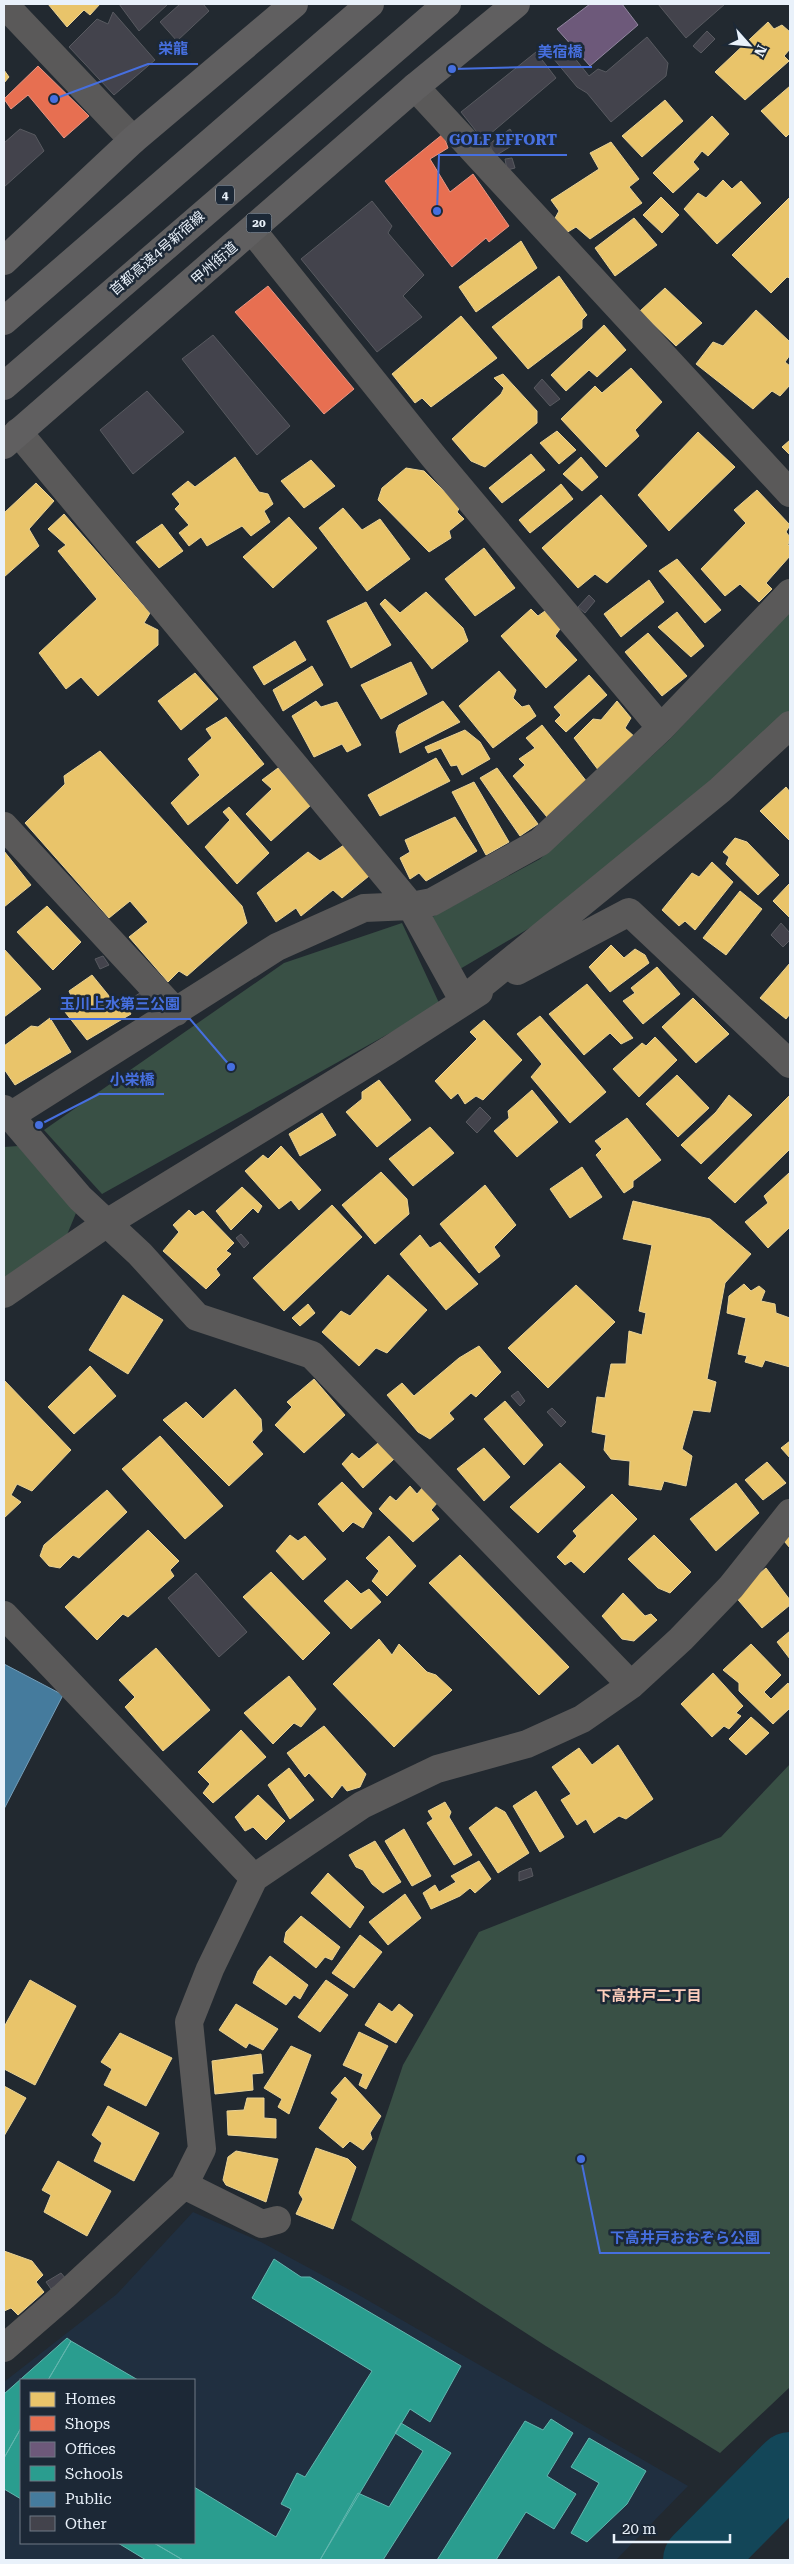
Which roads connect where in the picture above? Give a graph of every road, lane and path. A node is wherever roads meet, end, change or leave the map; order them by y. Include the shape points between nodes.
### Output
1 (4, 4) edge
2 (294, 4) edge
3 (370, 4) edge
4 (447, 4) edge
5 (516, 4) edge
6 (415, 87) junction
7 (134, 140) junction
8 (252, 230) junction
9 (4, 261) edge
10 (4, 321) edge
11 (4, 386) edge
12 (11, 438) edge
13 (790, 493) edge
14 (790, 593) edge
15 (790, 725) edge
16 (661, 728) junction
17 (4, 826) edge
18 (411, 906) junction
19 (463, 1000) junction
20 (176, 1012) junction
21 (790, 1064) edge
22 (7, 1113) edge
23 (107, 1223) junction
24 (4, 1294) edge
25 (790, 1513) edge
26 (4, 1615) edge
27 (632, 1685) junction
28 (254, 1878) junction
29 (184, 2185) junction
30 (277, 2220) dead end
31 (4, 2348) edge

1 - 7 street
2 - 7 highway
3 - 10 highway
4 - 11 highway, 首都高速4号新宿線 / 4
5 - 6 highway, 甲州街道 / 20
6 - 8 highway, 甲州街道 / 20
6 - 13 street
7 - 9 highway
8 - 12 highway, 甲州街道 / 20
8 - 16 street via 433,456
12 - 18 street
14 - 16 street
15 - 19 street via 720,790
16 - 18 street via 540,842 432,902
17 - 20 street
18 - 19 street
18 - 20 street via 364,908 277,947
19 - 21 street via 629,912
19 - 23 street via 389,1050
20 - 22 street
22 - 23 street via 80,1198
23 - 24 street
23 - 27 street via 197,1317 312,1354
25 - 27 street via 730,1587
26 - 28 street
27 - 28 street via 582,1719 528,1744 437,1770 362,1806
28 - 29 street via 210,1969 189,2022 202,2149
29 - 30 street via 262,2224
29 - 31 street

